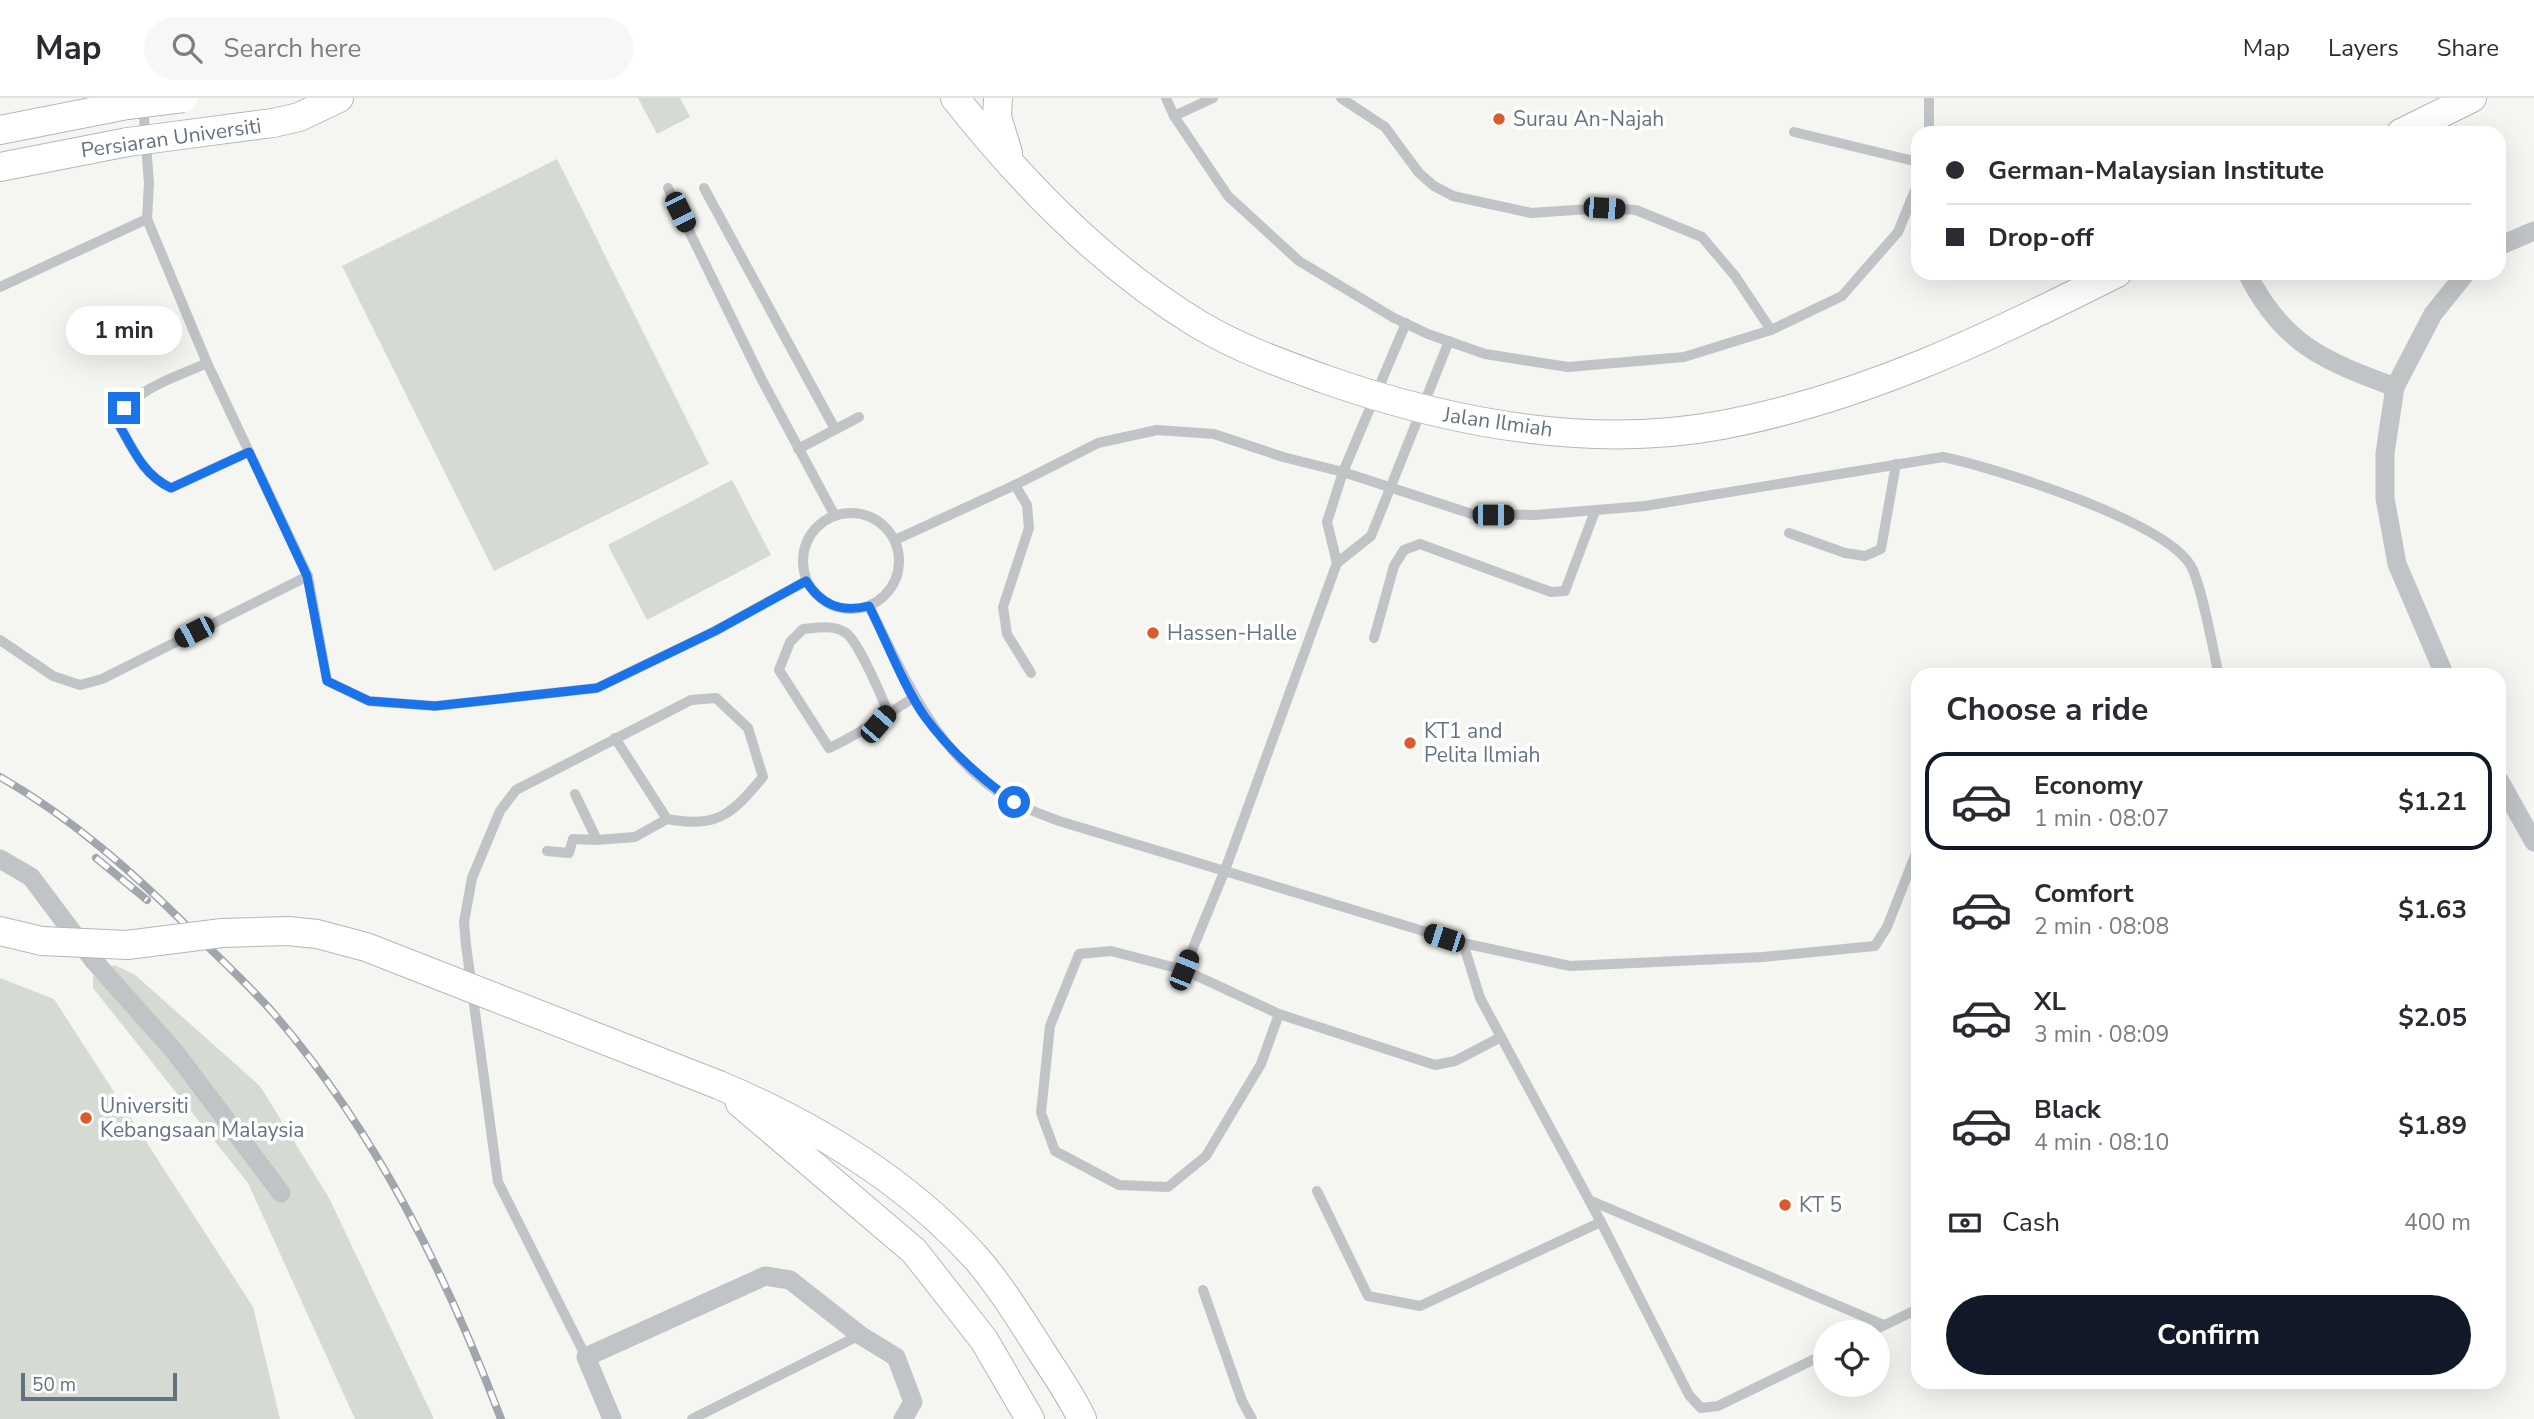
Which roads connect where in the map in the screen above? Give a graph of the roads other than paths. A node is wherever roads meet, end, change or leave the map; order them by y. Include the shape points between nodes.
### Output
1 (183, 98) edge
2 (339, 98) edge
3 (998, 98) edge
4 (1166, 98) edge
5 (1213, 98) edge
6 (1341, 98) edge
7 (1929, 98) edge
8 (2472, 98) edge
9 (134, 101) edge
10 (964, 105) edge
11 (1174, 116) junction
12 (1928, 126) edge
13 (2414, 126) edge
14 (0, 131) edge
15 (1794, 132) dead end
16 (1911, 160) edge
17 (1010, 162) junction
18 (0, 167) edge
19 (668, 188) dead end
20 (704, 188) dead end
21 (1911, 200) edge
22 (148, 219) junction
23 (2534, 231) edge
24 (2506, 243) edge
25 (2103, 280) edge
26 (2250, 280) edge
27 (2460, 280) edge
28 (0, 287) edge
29 (1406, 323) junction
30 (1770, 330) junction
31 (1449, 341) junction
32 (207, 363) junction
33 (2395, 387) junction
34 (1375, 397) junction
35 (1422, 410) junction
36 (859, 417) dead end
37 (835, 429) junction
38 (798, 449) junction
39 (249, 452) junction
40 (1896, 464) junction
41 (1343, 471) junction
42 (1015, 485) junction
43 (1390, 487) junction
44 (1595, 512) junction
45 (835, 516) junction
46 (1790, 533) dead end
47 (895, 540) junction
48 (1337, 564) junction
49 (307, 576) junction
50 (806, 581) junction
51 (869, 606) junction
52 (1374, 638) dead end
53 (0, 640) edge
54 (2217, 668) edge
55 (2442, 668) edge
56 (1031, 673) dead end
57 (915, 697) junction
58 (888, 712) junction
59 (615, 737) junction
60 (2506, 792) edge
61 (575, 794) dead end
62 (667, 819) junction
63 (597, 840) junction
64 (2534, 842) edge
65 (547, 851) dead end
66 (0, 859) edge
67 (1911, 866) edge
68 (1225, 870) junction
69 (0, 931) edge
70 (1463, 943) junction
71 (1184, 970) junction
72 (1279, 1014) junction
73 (1501, 1037) junction
74 (719, 1085) junction
75 (1317, 1191) dead end
76 (281, 1193) dead end
77 (1589, 1199) junction
78 (1601, 1222) junction
79 (1203, 1290) dead end
80 (1911, 1312) edge
81 (1872, 1320) edge
82 (1890, 1322) edge
83 (860, 1335) junction
84 (586, 1357) junction
85 (1813, 1360) edge
86 (612, 1419) edge
87 (692, 1419) edge
88 (903, 1419) edge
89 (1030, 1419) edge
90 (1082, 1419) edge
91 (1252, 1419) edge

1 - 9 street, Persiaran Universiti, bridge
2 - 18 street, Persiaran Universiti, bridge via 299,117 273,123 128,142
3 - 17 street via 997,117
4 - 11 lane
5 - 11 lane
6 - 30 lane via 1385,127 1419,173 1453,196 1531,213 1636,209 1702,237 1735,276
7 - 12 lane
8 - 13 street
9 - 14 street, Persiaran Universiti
9 - 22 lane via 149,183
10 - 17 street, Jalan Ilmiah
11 - 29 lane via 1228,196 1299,261
15 - 16 lane
17 - 34 street, Jalan Ilmiah via 1058,214 1116,265 1199,324 1260,356
19 - 38 lane
20 - 37 lane
21 - 30 lane via 1898,232 1842,296
22 - 28 lane
22 - 32 lane
23 - 24 street
25 - 35 street, Jalan Ilmiah via 1993,336 1896,377 1782,412 1718,425 1628,433 1556,431
26 - 33 street via 2298,343 2337,365
27 - 33 street via 2433,314
29 - 31 lane
29 - 34 lane
30 - 31 lane via 1684,357 1568,368 1485,354
31 - 35 lane
32 - 39 lane
32 - 39 lane via 139,394 124,408 118,423 141,465 155,481 171,488
33 - 55 street via 2385,487 2397,564
34 - 35 street, Jalan Ilmiah
34 - 41 lane
35 - 43 lane
36 - 37 lane
37 - 38 lane
38 - 45 lane
39 - 49 lane
40 - 44 lane
40 - 46 lane via 1881,549 1866,556 1845,553
40 - 54 lane via 1943,457 1989,467 2164,539 2191,566
41 - 42 lane via 1214,434 1157,430 1098,443
41 - 43 lane
41 - 48 lane via 1327,522
42 - 47 lane
42 - 56 lane via 1027,505 1029,528 1003,607 1007,634
43 - 44 lane via 1472,514
43 - 48 lane via 1371,536
44 - 52 lane via 1565,591 1551,592 1420,544 1404,550 1394,566
45 - 47 lane via 870,516
45 - 50 lane via 821,523 803,550
47 - 51 lane via 900,555 896,579 883,598
48 - 68 lane
49 - 50 lane via 327,681 369,701 435,706 597,688
49 - 53 lane via 102,679 80,685 53,676
50 - 51 lane via 825,603 847,609
51 - 57 lane
57 - 58 lane
57 - 68 lane via 923,715 953,751 1014,802 1059,821
58 - 58 lane via 878,724 829,748 779,670 790,642 803,629 830,627 848,634
59 - 62 lane
59 - 62 lane via 691,700 716,698 748,728 762,777 735,810 697,824
59 - 84 lane via 516,790 500,811 472,878 464,922 498,1182
60 - 64 street
61 - 63 lane
62 - 63 lane via 635,837
63 - 65 lane via 573,839 569,853
66 - 76 street via 30,877 94,961 175,1052
67 - 70 lane via 1875,946 1763,957 1570,966
68 - 70 lane
68 - 71 lane
69 - 74 street, bridge via 42,941 127,945 258,931 317,934 366,947
70 - 73 lane via 1480,998
71 - 72 lane
71 - 72 lane via 1111,951 1079,954 1050,1026 1041,1112 1055,1151 1119,1185 1168,1187 1206,1156 1261,1064
72 - 73 lane via 1435,1065
73 - 77 lane
74 - 89 street via 914,1251 984,1340
74 - 90 street via 780,1111 855,1153 925,1208 977,1260 1022,1321
75 - 78 lane via 1368,1296 1420,1306
77 - 78 lane
77 - 81 lane
78 - 85 lane via 1689,1395 1701,1408 1718,1406
79 - 91 lane
80 - 82 lane
83 - 84 street via 790,1280 765,1276
83 - 87 lane
83 - 88 street via 896,1357 914,1402
84 - 86 street

